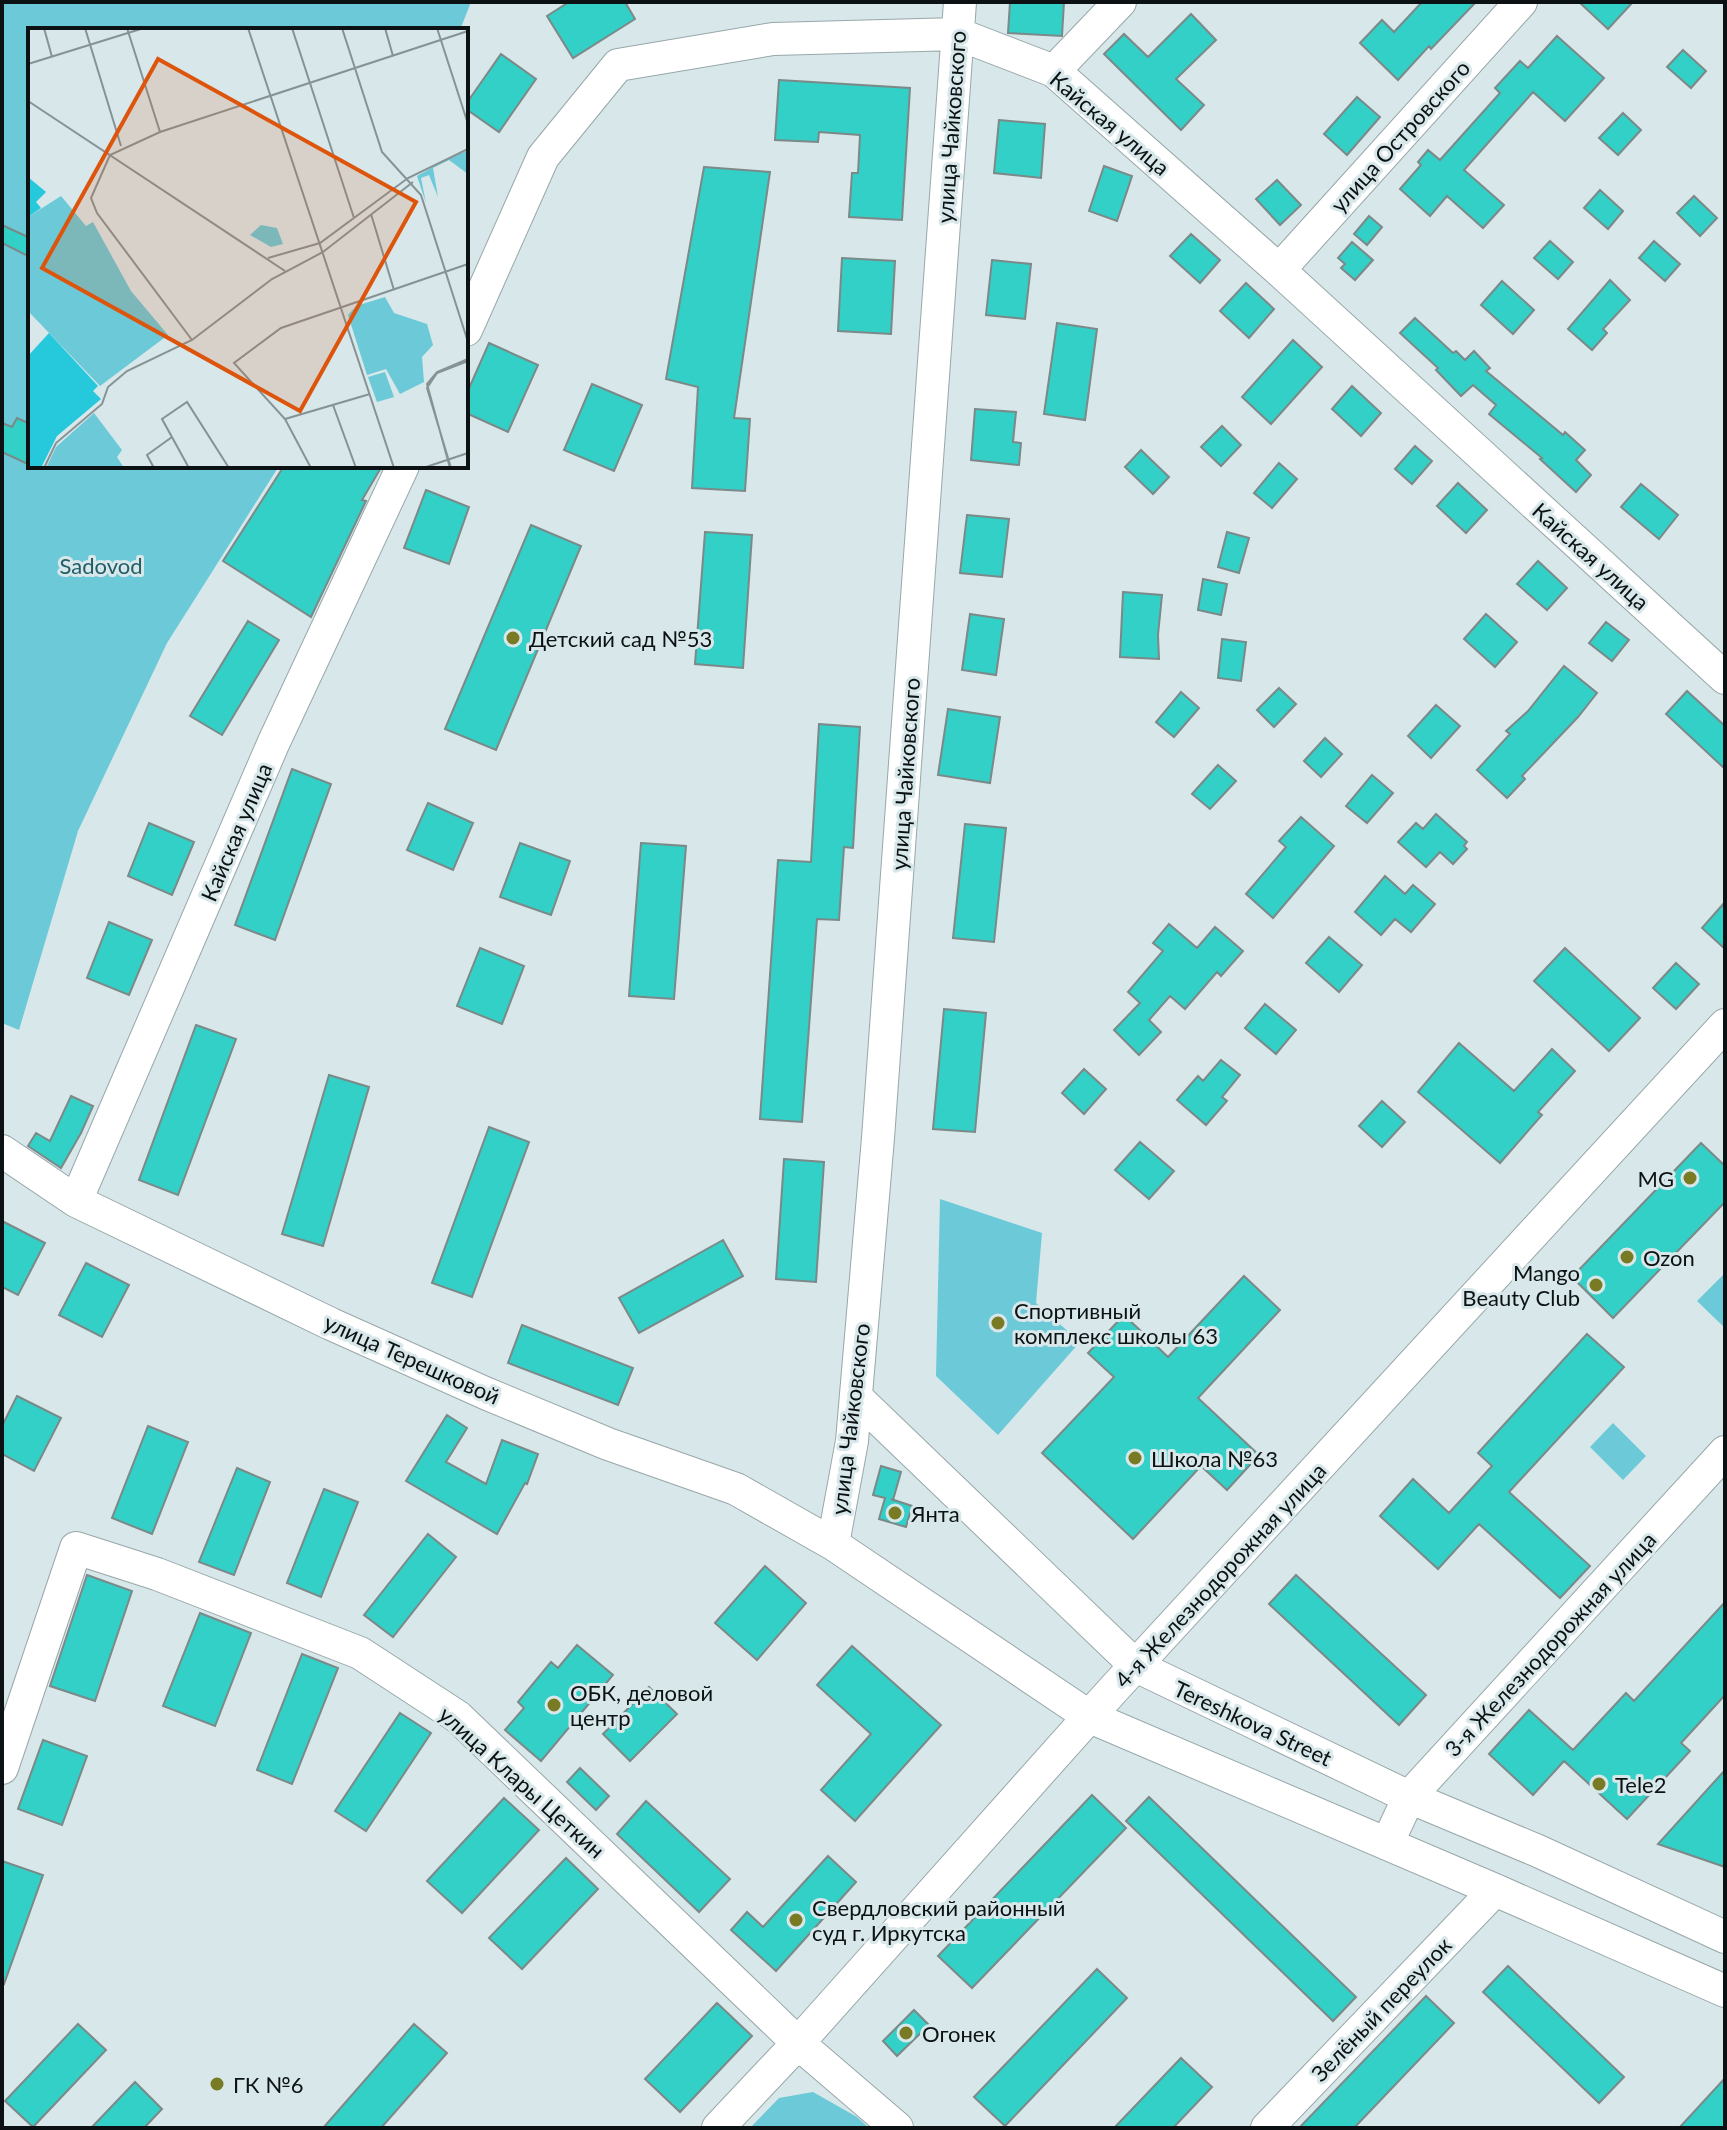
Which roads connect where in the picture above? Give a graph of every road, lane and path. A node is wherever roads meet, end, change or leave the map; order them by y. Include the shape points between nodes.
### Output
1 (960, 2) edge
2 (1120, 2) edge
3 (1521, 2) edge
4 (958, 34) junction
5 (1054, 71) junction
6 (1279, 270) junction
7 (468, 326) edge
8 (402, 468) edge
9 (1725, 678) edge
10 (1725, 1025) edge
11 (2, 1151) edge
12 (76, 1201) junction
13 (856, 1397) junction
14 (1725, 1452) edge
15 (833, 1544) junction
16 (1136, 1666) junction
17 (1090, 1717) junction
18 (2, 1768) edge
19 (1409, 1797) junction
20 (1387, 1844) junction
21 (1495, 1890) junction
22 (1725, 1937) edge
23 (1725, 1991) edge
24 (798, 2043) junction
25 (718, 2128) edge
26 (897, 2128) edge
27 (1267, 2128) edge

1 - 4 street, улица Чайковского
2 - 5 street
3 - 6 street, улица Островского
4 - 5 street, Кайская улица
4 - 7 street, Кайская улица via 773,39 618,65 543,157
4 - 13 street, улица Чайковского
5 - 6 street, Кайская улица
6 - 9 street, Кайская улица
8 - 12 street, Кайская улица via 273,744
10 - 16 street, 4-я Железнодорожная улица
11 - 12 street, улица Терешковой
12 - 15 street, улица Терешковой via 485,1393 736,1489
13 - 15 street, улица Чайковского
13 - 16 street, Tereshkova Street
14 - 19 street, 3-я Железнодорожная улица
15 - 17 street
16 - 17 street, 4-я Железнодорожная улица
16 - 19 street, Tereshkova Street
17 - 20 street
17 - 24 street, 4-я Железнодорожная улица
18 - 24 street, улица Клары Цеткин via 76,1548 157,1574 360,1653 458,1717
19 - 20 street, 3-я Железнодорожная улица
19 - 22 street, Tereshkova Street
20 - 21 street
21 - 23 street
21 - 27 street, Зелёный переулок
24 - 25 street, 4-я Железнодорожная улица
24 - 26 street, улица Клары Цеткин

